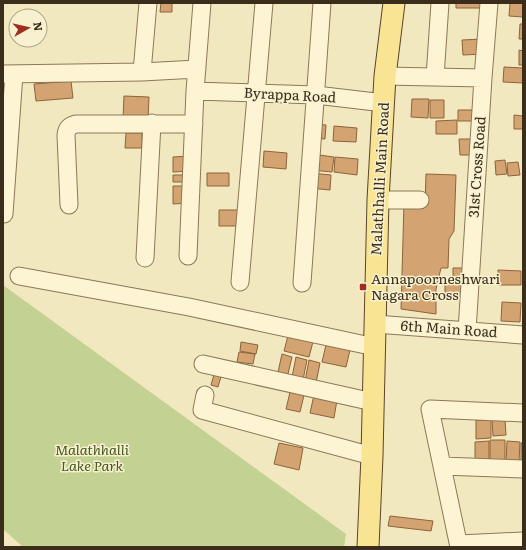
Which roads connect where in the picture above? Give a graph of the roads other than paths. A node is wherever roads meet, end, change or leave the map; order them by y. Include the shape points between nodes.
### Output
1 (148, 3) edge
2 (202, 3) edge
3 (264, 3) edge
4 (322, 3) edge
5 (394, 3) edge
6 (440, 3) edge
7 (489, 3) edge
8 (197, 69) junction
9 (142, 72) junction
10 (8, 74) edge
11 (385, 76) junction
12 (434, 77) junction
13 (483, 78) junction
14 (195, 91) junction
15 (255, 93) junction
16 (316, 95) junction
17 (384, 103) junction
18 (152, 123) junction
19 (194, 124) junction
20 (378, 200) junction
21 (420, 200) dead end
22 (69, 205) dead end
23 (4, 214) dead end
24 (188, 256) dead end
25 (145, 258) dead end
26 (19, 276) dead end
27 (240, 282) dead end
28 (302, 283) dead end
29 (375, 324) junction
30 (467, 331) junction
31 (523, 332) edge
32 (523, 335) edge
33 (374, 347) junction
34 (203, 364) dead end
35 (205, 395) dead end
36 (374, 402) junction
37 (523, 413) edge
38 (372, 456) junction
39 (442, 466) junction
40 (523, 470) edge
41 (523, 542) edge
42 (459, 545) edge
43 (368, 547) edge

1 - 9 street
2 - 8 street
3 - 15 street
4 - 16 street
5 - 11 main road, Malathhalli Main Road
6 - 12 street
7 - 13 street, 31st Cross Road
8 - 9 street
8 - 14 street
9 - 10 street
10 - 23 street
11 - 12 street
11 - 17 main road, Malathhalli Main Road
12 - 13 street
13 - 30 street, 31st Cross Road
14 - 15 street, Byrappa Road
14 - 19 street
15 - 16 street, Byrappa Road
15 - 27 street
16 - 17 street, Byrappa Road
16 - 28 street
17 - 20 main road, Malathhalli Main Road
18 - 19 street
18 - 22 street via 70,126 66,135
18 - 25 street
19 - 24 street
20 - 21 street
20 - 29 main road, Malathhalli Main Road
26 - 33 street via 189,307
29 - 30 street, 6th Main Road
29 - 33 main road, Malathhalli Main Road
30 - 32 street, 6th Main Road
31 - 32 street
33 - 36 main road, Malathhalli Main Road
34 - 36 street
35 - 38 street via 202,410
36 - 38 main road, Malathhalli Main Road
37 - 39 street via 430,409
38 - 43 main road, Malathhalli Main Road
39 - 40 street
39 - 42 street
41 - 42 street

